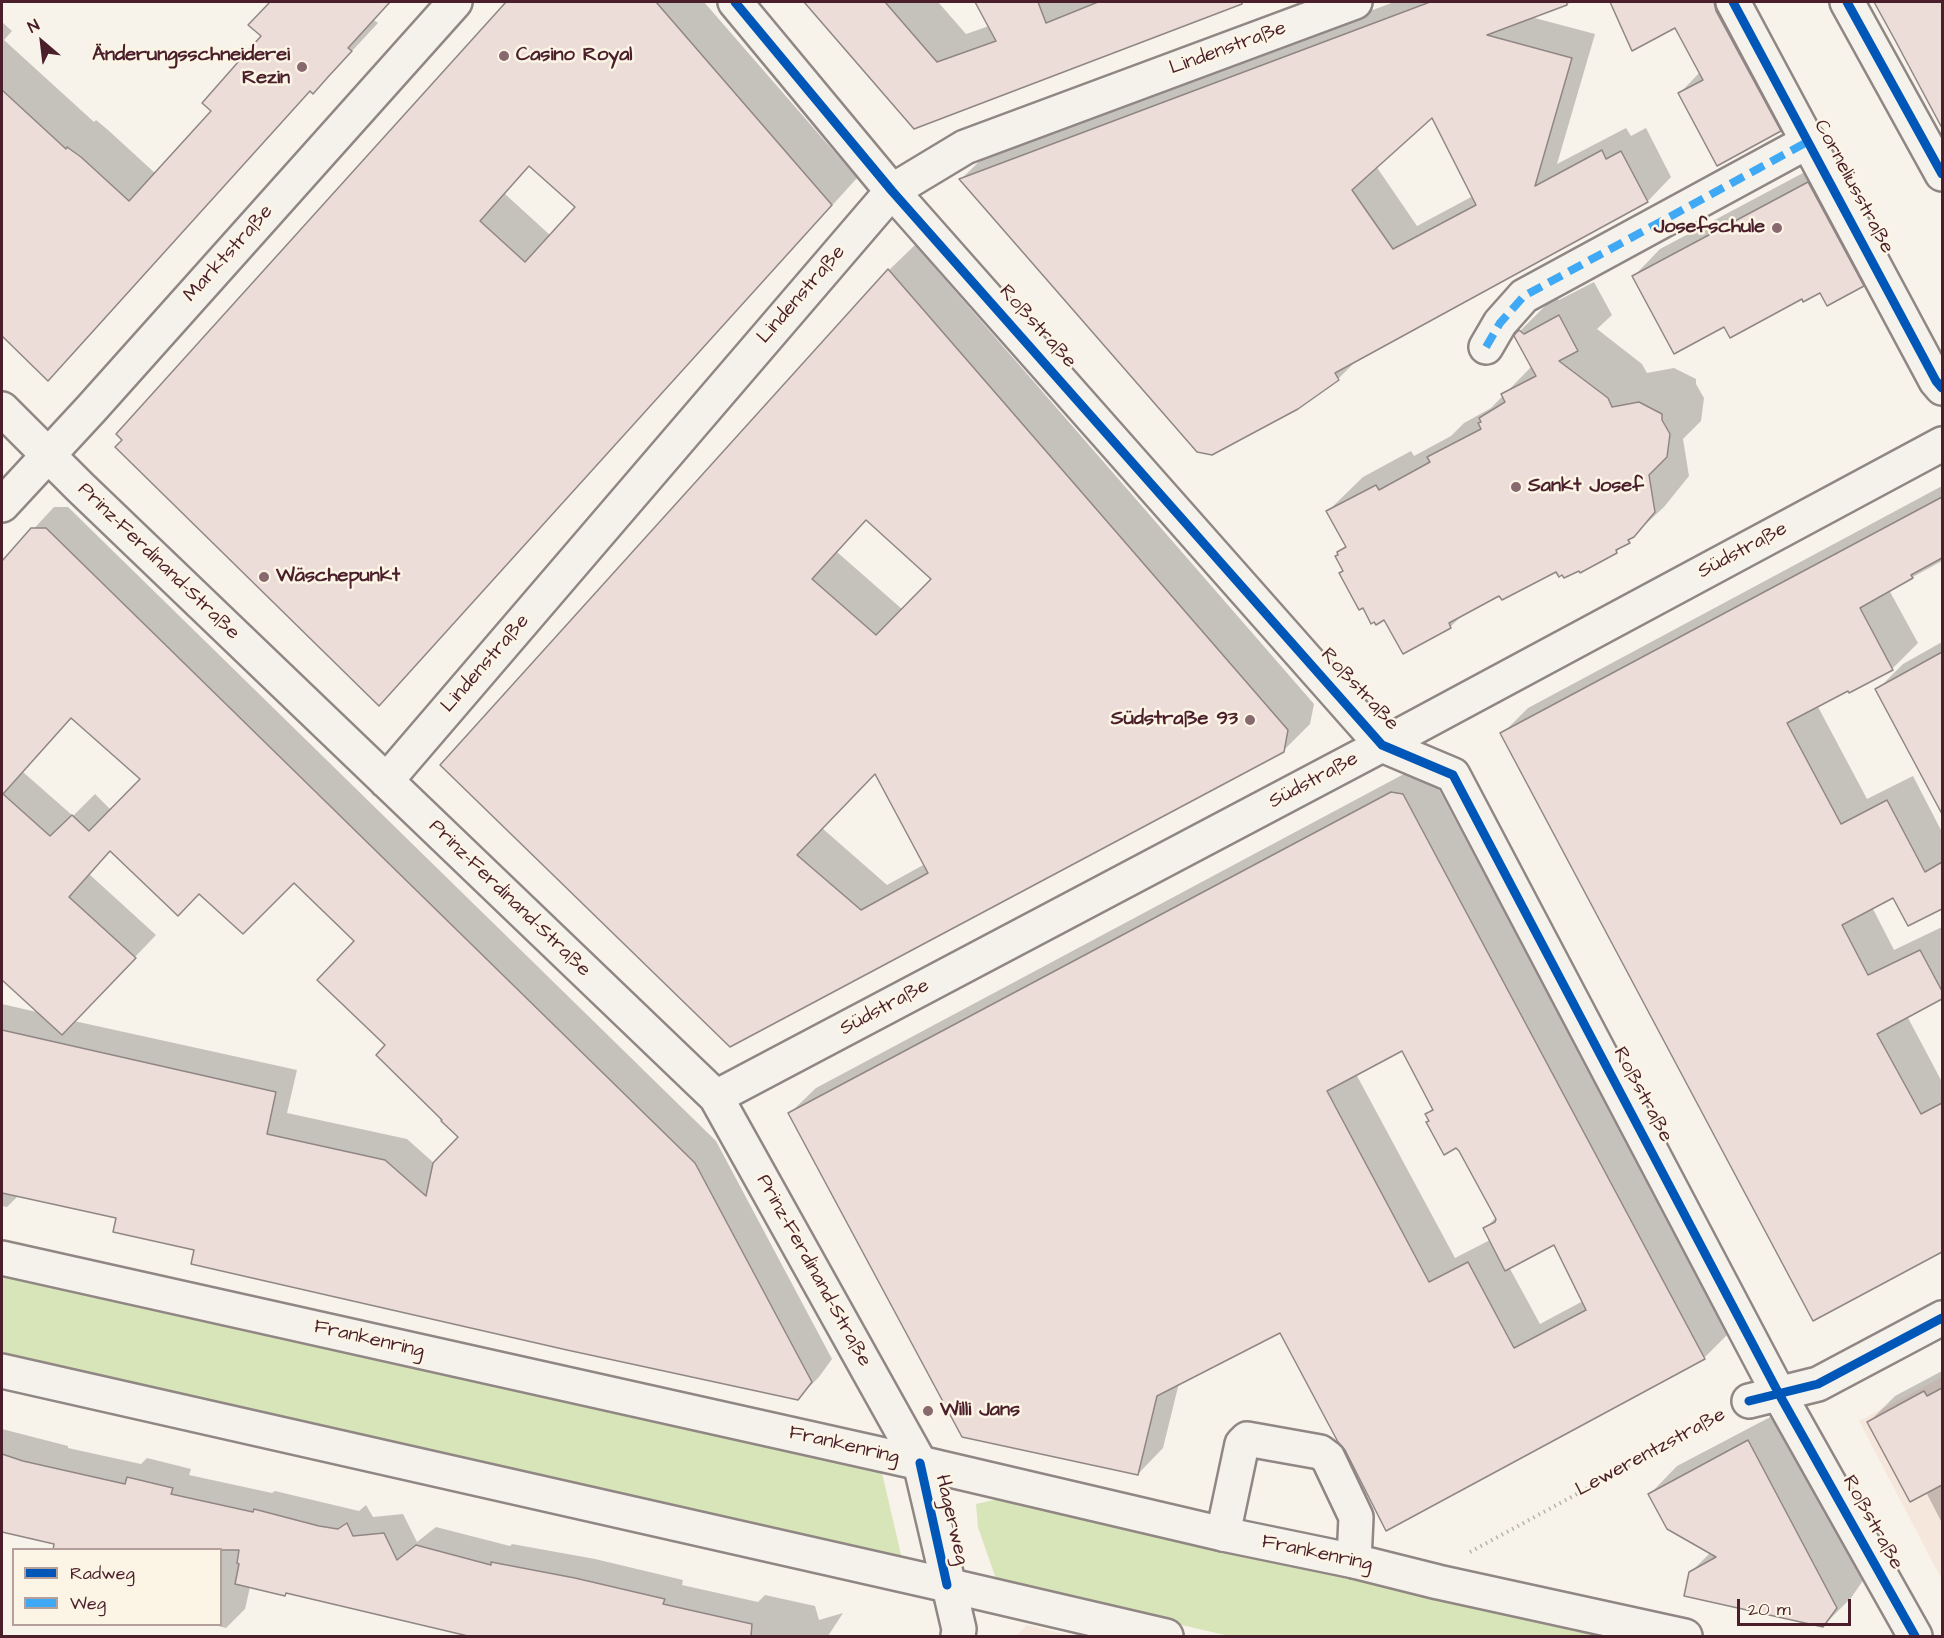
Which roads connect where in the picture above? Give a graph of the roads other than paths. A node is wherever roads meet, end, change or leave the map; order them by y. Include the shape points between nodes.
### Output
1 (454, 2) edge
2 (735, 2) edge
3 (1355, 2) edge
4 (1733, 2) edge
5 (1847, 2) edge
6 (1809, 141) junction
7 (1942, 174) edge
8 (892, 191) junction
9 (1486, 347) dead end
10 (1942, 388) edge
11 (2, 409) edge
12 (1942, 444) edge
13 (48, 455) junction
14 (2, 505) edge
15 (1382, 745) junction
16 (386, 781) junction
17 (716, 1097) junction
18 (2, 1257) edge
19 (1942, 1318) edge
20 (2, 1371) edge
21 (1764, 1397) junction
22 (920, 1463) junction
23 (1223, 1534) junction
24 (1354, 1561) junction
25 (947, 1585) junction
26 (958, 1636) edge
27 (1166, 1636) edge
28 (1685, 1636) edge
29 (1915, 1636) edge

1 - 13 street, Marktstraße
2 - 8 street, Roßstraße
3 - 8 street, Lindenstraße via 965,147
4 - 6 street, Corneliusstraße
5 - 7 street
6 - 9 street via 1524,296 1500,323
6 - 10 street, Corneliusstraße
8 - 15 street, Roßstraße
8 - 16 street, Lindenstraße
11 - 13 street, Prinz-Ferdinand-Straße
12 - 15 street, Südstraße
13 - 14 street, Marktstraße
13 - 16 street, Prinz-Ferdinand-Straße
15 - 17 street, Südstraße
15 - 21 street, Roßstraße via 1453,775
16 - 17 street, Prinz-Ferdinand-Straße
17 - 22 street, Prinz-Ferdinand-Straße
18 - 22 street, Frankenring
19 - 21 street via 1818,1384
20 - 25 street
21 - 29 street, Roßstraße
22 - 23 street, Frankenring
22 - 25 street, Hagerweg
23 - 24 street, Frankenring
23 - 24 street via 1242,1444 1247,1439 1320,1452 1328,1458 1356,1517
24 - 28 street, Frankenring
25 - 26 street, Hagerweg
25 - 27 street

